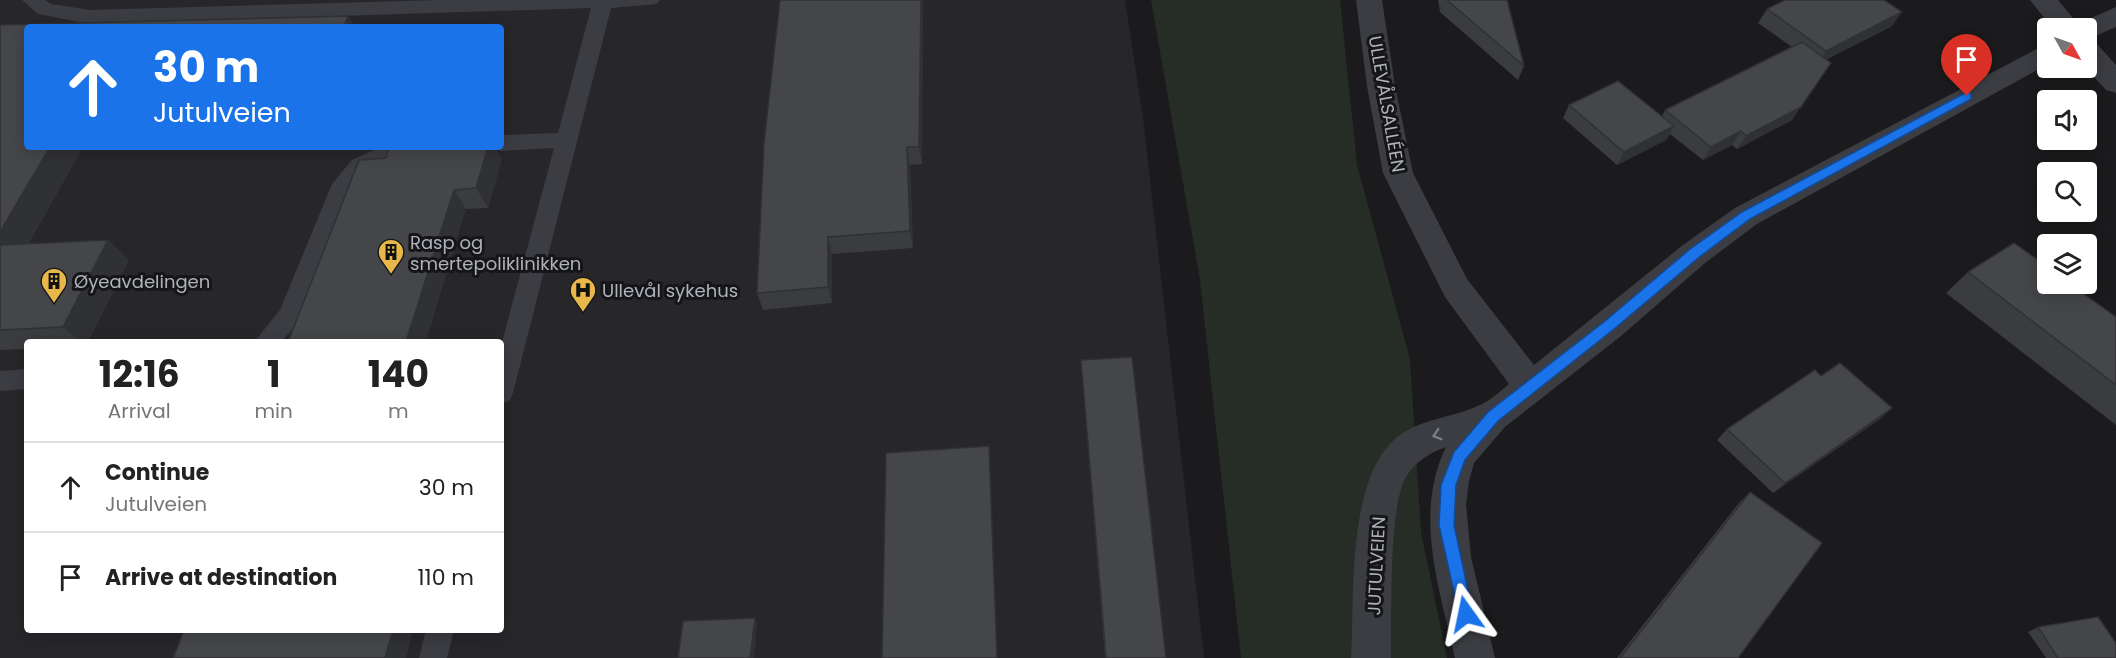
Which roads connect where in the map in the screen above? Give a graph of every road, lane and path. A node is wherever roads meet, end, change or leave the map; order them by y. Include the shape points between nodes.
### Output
1 (32, 0) edge
2 (650, 0) edge
3 (1370, 0) edge
4 (2043, 0) edge
5 (602, 3) junction
6 (2116, 16) edge
7 (2058, 18) edge
8 (2097, 26) edge
9 (2037, 58) edge
10 (2097, 62) edge
11 (2116, 83) edge
12 (566, 140) junction
13 (504, 143) edge
14 (393, 150) edge
15 (269, 339) edge
16 (24, 380) edge
17 (0, 381) edge
18 (504, 381) edge
19 (1531, 386) junction
20 (1493, 416) junction
21 (439, 633) edge
22 (433, 658) edge
23 (1371, 658) edge
24 (1475, 658) edge

1 - 5 lane via 45,9 90,16
2 - 5 lane
3 - 19 street, ULLEVÅLSALLÉEN via 1398,172 1456,288
4 - 7 street
5 - 12 lane
6 - 8 street
9 - 19 street, JUTULVEIEN via 1746,216
10 - 11 street
12 - 13 lane
12 - 18 lane
14 - 15 lane via 360,166 340,190 290,315
16 - 17 lane
19 - 20 street, JUTULVEIEN
20 -> 23 street, JUTULVEIEN via 1420,441 1403,453 1388,473 1377,519
20 - 24 street via 1459,457 1449,485 1446,525
21 - 22 lane

